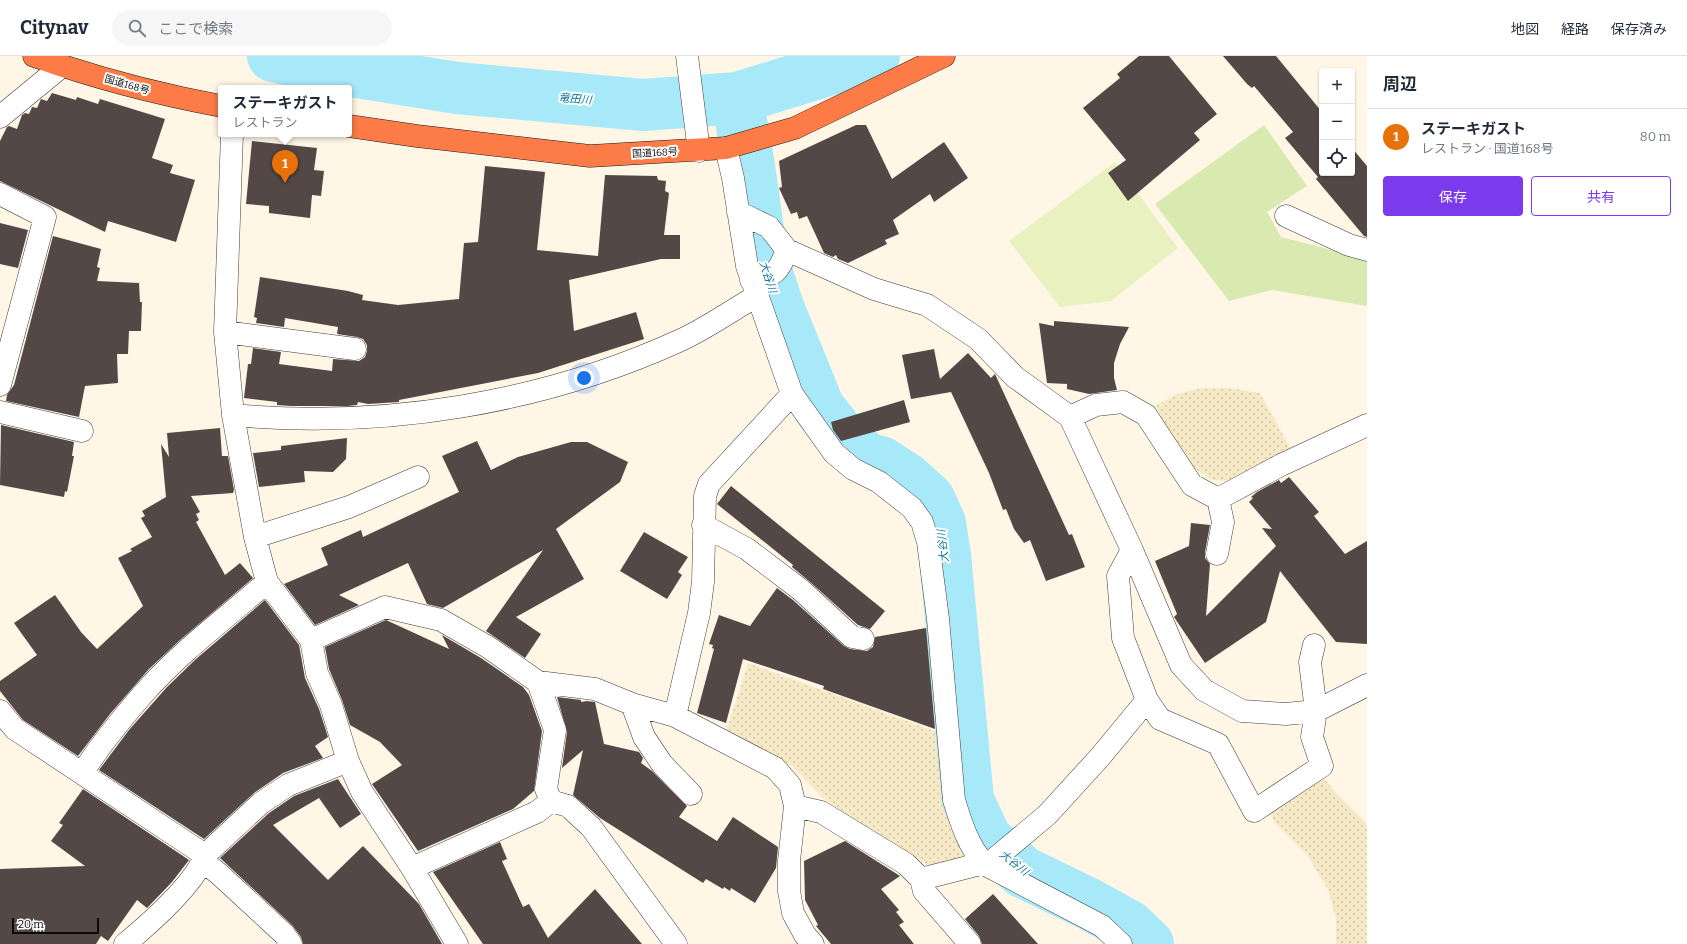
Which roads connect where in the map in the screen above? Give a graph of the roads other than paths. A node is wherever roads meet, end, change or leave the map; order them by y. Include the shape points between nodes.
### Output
1 (34, 56) edge
2 (687, 56) edge
3 (944, 56) edge
4 (62, 66) junction
5 (218, 105) edge
6 (0, 117) edge
7 (352, 126) edge
8 (232, 137) edge
9 (699, 144) junction
10 (732, 146) junction
11 (0, 194) edge
12 (738, 212) junction
13 (1286, 216) dead end
14 (787, 250) junction
15 (1367, 250) edge
16 (760, 282) junction
17 (226, 332) junction
18 (354, 349) dead end
19 (0, 385) edge
20 (792, 394) junction
21 (0, 412) edge
22 (233, 414) junction
23 (1070, 417) junction
24 (1367, 425) edge
25 (82, 431) dead end
26 (418, 477) dead end
27 (1218, 499) junction
28 (703, 525) junction
29 (255, 537) junction
30 (1132, 550) junction
31 (1217, 554) dead end
32 (267, 582) junction
33 (864, 639) dead end
34 (311, 640) junction
35 (1314, 645) dead end
36 (538, 682) junction
37 (1367, 685) edge
38 (1147, 700) junction
39 (632, 704) junction
40 (0, 711) edge
41 (1316, 711) junction
42 (675, 716) junction
43 (348, 761) junction
44 (82, 772) junction
45 (691, 794) dead end
46 (551, 801) junction
47 (795, 806) junction
48 (204, 858) junction
49 (988, 862) junction
50 (412, 868) junction
51 (921, 879) junction
52 (125, 944) edge
53 (291, 944) edge
54 (457, 944) edge
55 (676, 944) edge
56 (813, 944) edge
57 (970, 944) edge
58 (1121, 944) edge

1 - 4 highway, 国道168号
2 - 9 street
3 - 10 highway, 国道168号 via 795,128
4 - 5 highway, 国道168号 via 164,96
4 - 6 street
7 - 9 highway, 国道168号 via 590,156
8 - 17 street
9 - 10 highway, 国道168号
10 - 12 street
11 - 19 street via 46,217
12 - 14 street via 769,227
12 - 16 street via 746,266
13 - 15 street via 1349,245
14 - 16 street via 780,267
14 - 23 street via 874,289 927,305 978,338 1015,377
16 - 20 street
16 - 22 street via 683,339 584,378 517,396 407,414 362,417 272,418
17 - 18 street
17 - 22 street
20 - 28 street via 709,484 705,496
20 - 49 street via 834,453 853,469 879,482 912,508 922,522 928,542 938,618 954,800 973,850
21 - 25 street
22 - 29 street
23 - 27 street via 1096,405 1123,402 1146,415 1192,485
23 - 30 street
24 - 27 street via 1281,464
26 - 29 street via 349,507
27 - 31 street via 1223,522
28 - 33 street via 747,548 801,590 852,637
28 - 42 street via 703,582 699,613
29 - 32 street
30 - 38 street via 1118,576 1123,638
30 - 41 street via 1181,665 1204,690 1242,711 1286,714
32 - 34 street
32 - 44 street via 145,692 99,747
34 - 36 street via 385,607 441,620 488,647
34 - 43 street via 317,673 331,705
35 - 41 street via 1310,662
36 - 39 street via 595,689
36 - 46 street via 555,730 546,789
37 - 41 street
38 - 41 street via 1160,719 1218,744 1254,811 1322,766 1312,738
38 - 49 street via 1047,815
39 - 42 street
39 - 45 street via 644,737 651,748 662,764
40 - 44 street via 15,729
42 - 47 street via 775,768 790,785
43 - 48 street via 288,785 261,803
43 - 50 street via 362,792
44 - 48 street
46 - 50 street via 537,812
46 - 55 street via 568,806 591,828
47 - 51 street via 821,812 906,864
47 - 56 street via 789,861 789,891 792,912
48 - 52 street via 188,882
48 - 53 street via 284,934
49 - 51 street
49 - 58 street via 1102,926
50 - 54 street
51 - 57 street via 924,891

